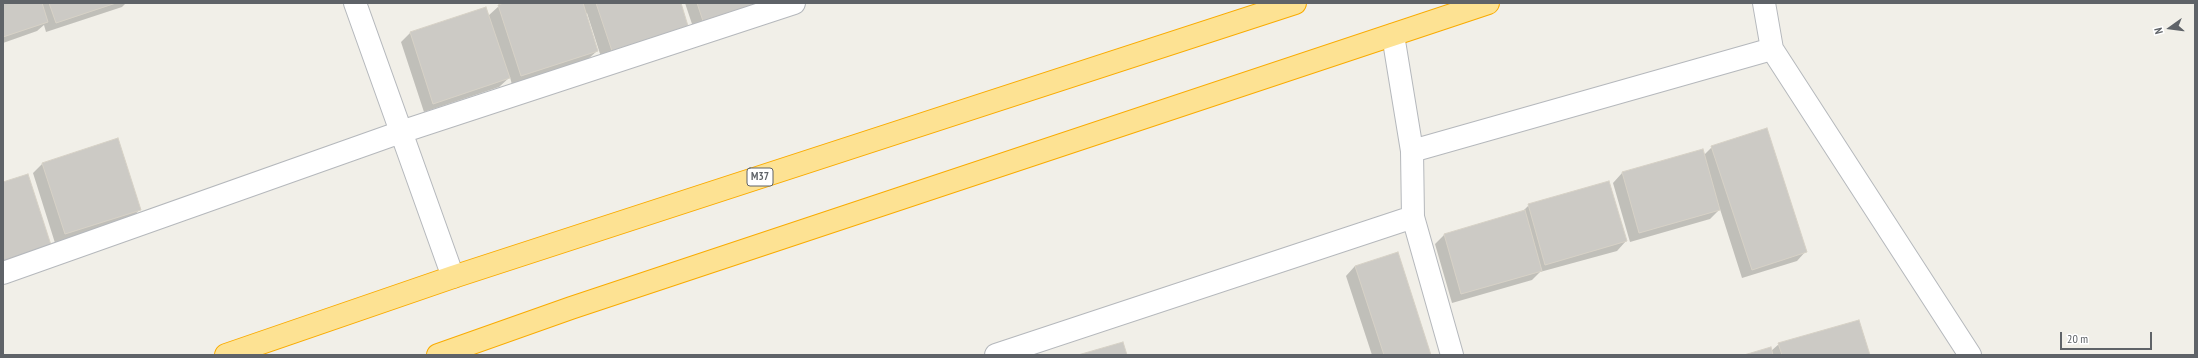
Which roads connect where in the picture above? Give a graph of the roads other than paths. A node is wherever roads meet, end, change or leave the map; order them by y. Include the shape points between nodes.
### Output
1 (355, 3) edge
2 (794, 3) edge
3 (1295, 3) edge
4 (1488, 3) edge
5 (1764, 3) edge
6 (1393, 35) junction
7 (1772, 49) junction
8 (401, 132) junction
9 (1412, 151) junction
10 (1413, 218) junction
11 (3, 273) edge
12 (453, 277) junction
13 (226, 355) edge
14 (438, 355) edge
15 (996, 355) edge
16 (1452, 355) edge
17 (1970, 355) edge

1 - 8 street
2 - 8 street
3 - 12 highway, M37
4 - 6 highway
5 - 7 street
6 - 9 street
6 - 14 highway via 571,308
7 - 9 street
7 - 17 street
8 - 11 street
8 - 12 street
9 - 10 street
10 - 15 street
10 - 16 street
12 - 13 highway, M37

